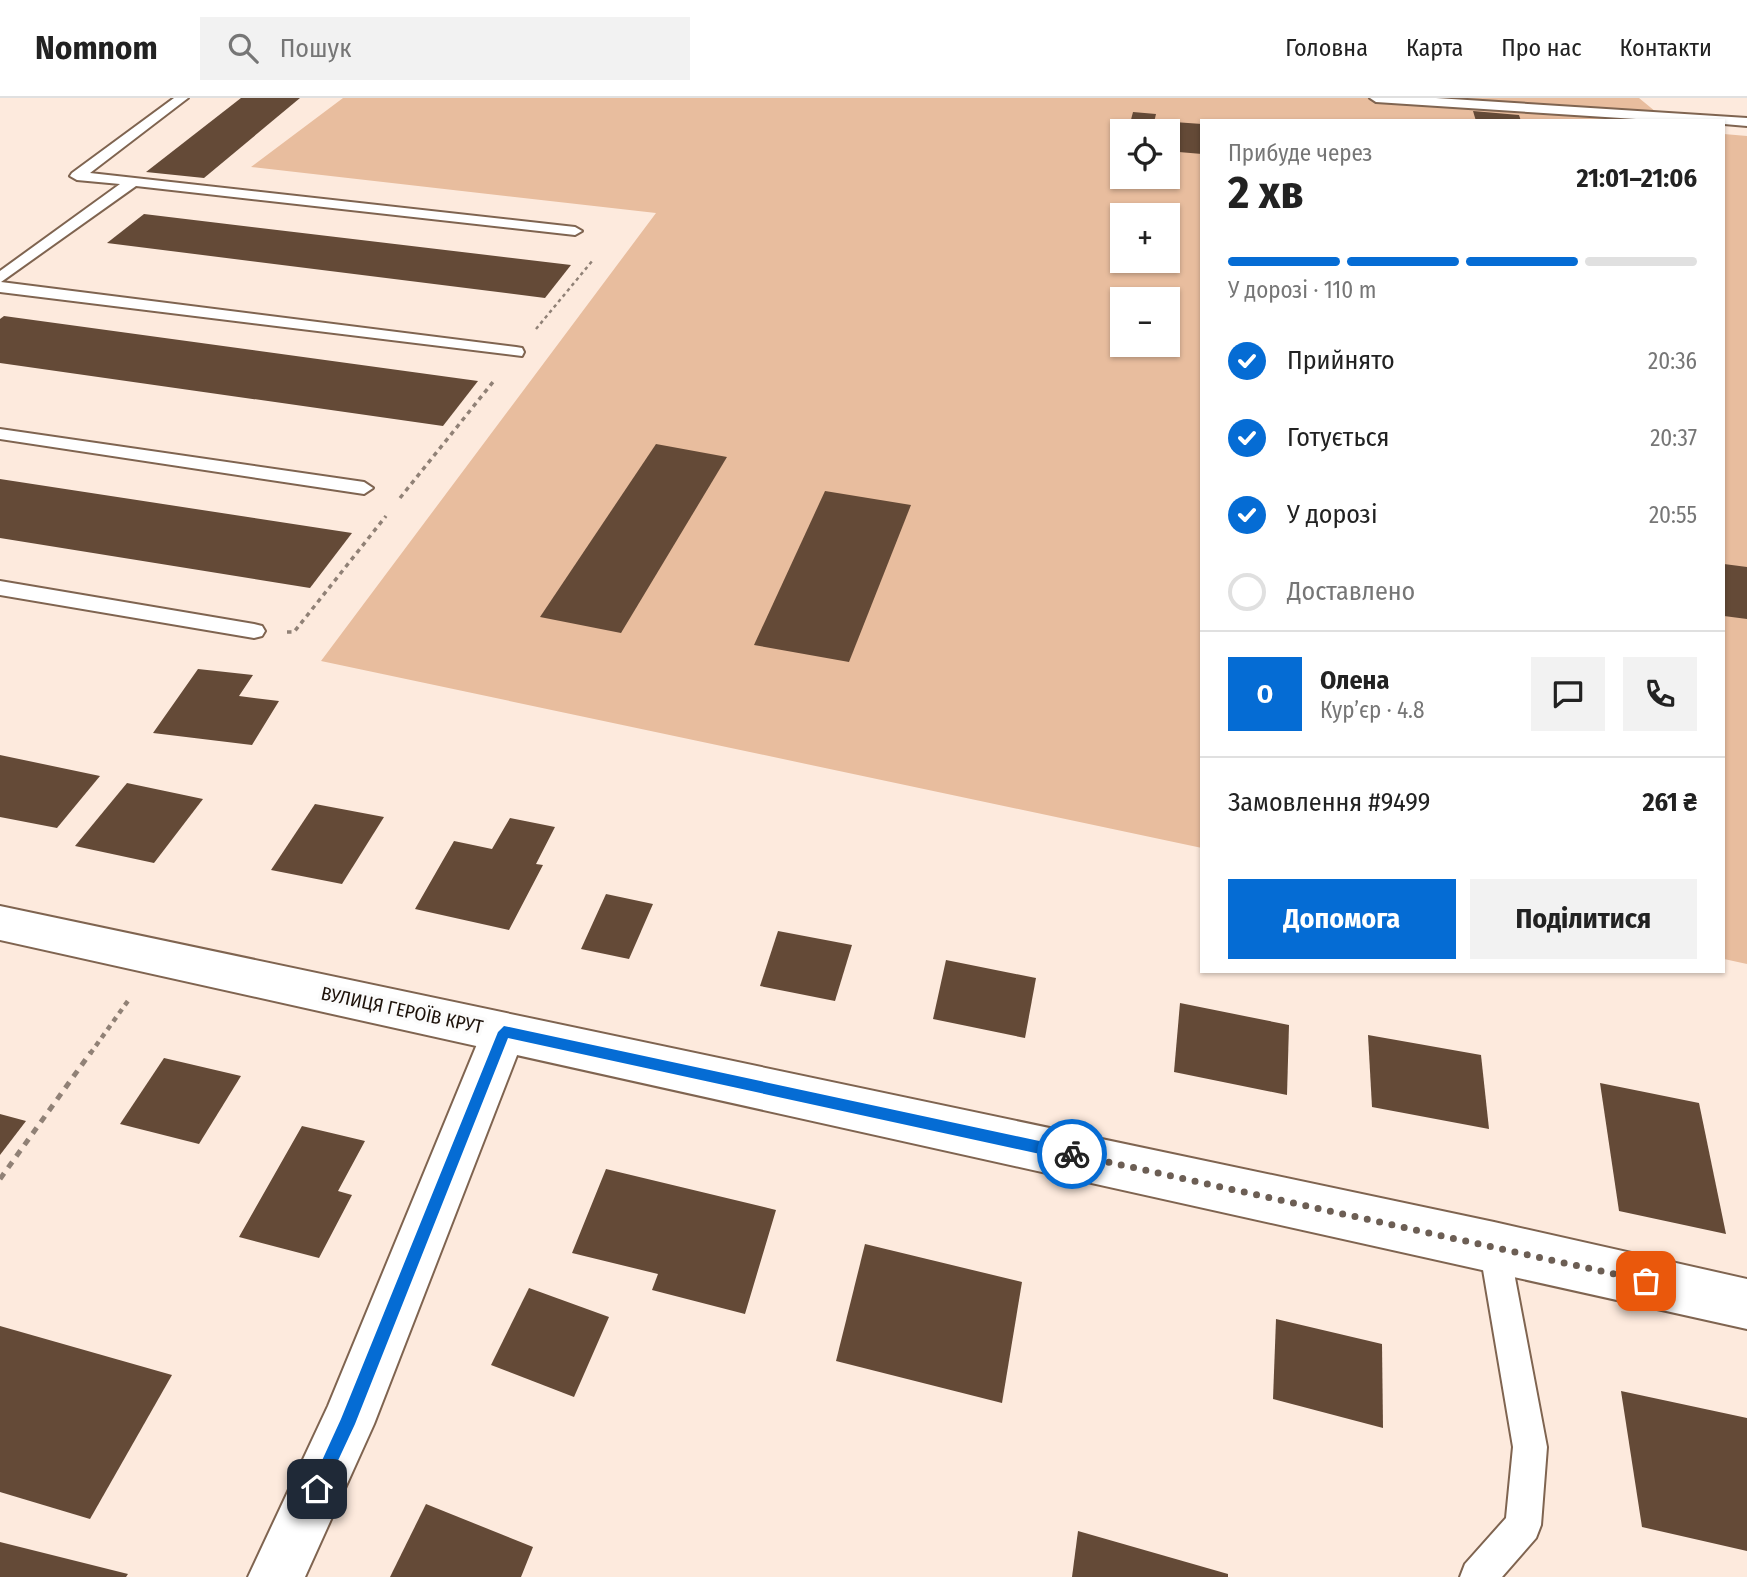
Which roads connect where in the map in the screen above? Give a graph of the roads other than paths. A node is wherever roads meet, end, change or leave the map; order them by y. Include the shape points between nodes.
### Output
1 (182, 98) edge
2 (1377, 98) edge
3 (1484, 98) edge
4 (1511, 107) junction
5 (1700, 119) edge
6 (1725, 121) edge
7 (1747, 122) edge
8 (133, 181) junction
9 (575, 232) road end
10 (0, 278) edge
11 (0, 287) edge
12 (516, 352) road end
13 (0, 433) edge
14 (364, 488) dead end
15 (0, 588) edge
16 (254, 631) road end
17 (0, 923) edge
18 (504, 1032) junction
19 (1494, 1246) junction
20 (1747, 1304) edge
21 (276, 1577) edge
22 (1478, 1577) edge

1 - 8 lane via 77,176
2 - 4 lane
3 - 4 lane
4 - 5 lane
6 - 7 lane
8 - 9 lane
8 - 10 lane
11 - 12 lane
13 - 14 lane
15 - 16 lane
17 - 18 street, ВУЛИЦЯ ГЕРОЇВ КРУТ
18 - 19 street, ВУЛИЦЯ ГЕРОЇВ КРУТ
18 - 21 street via 347,1424
19 - 20 street, ВУЛИЦЯ ГЕРОЇВ КРУТ
19 - 22 lane via 1530,1447 1523,1525

